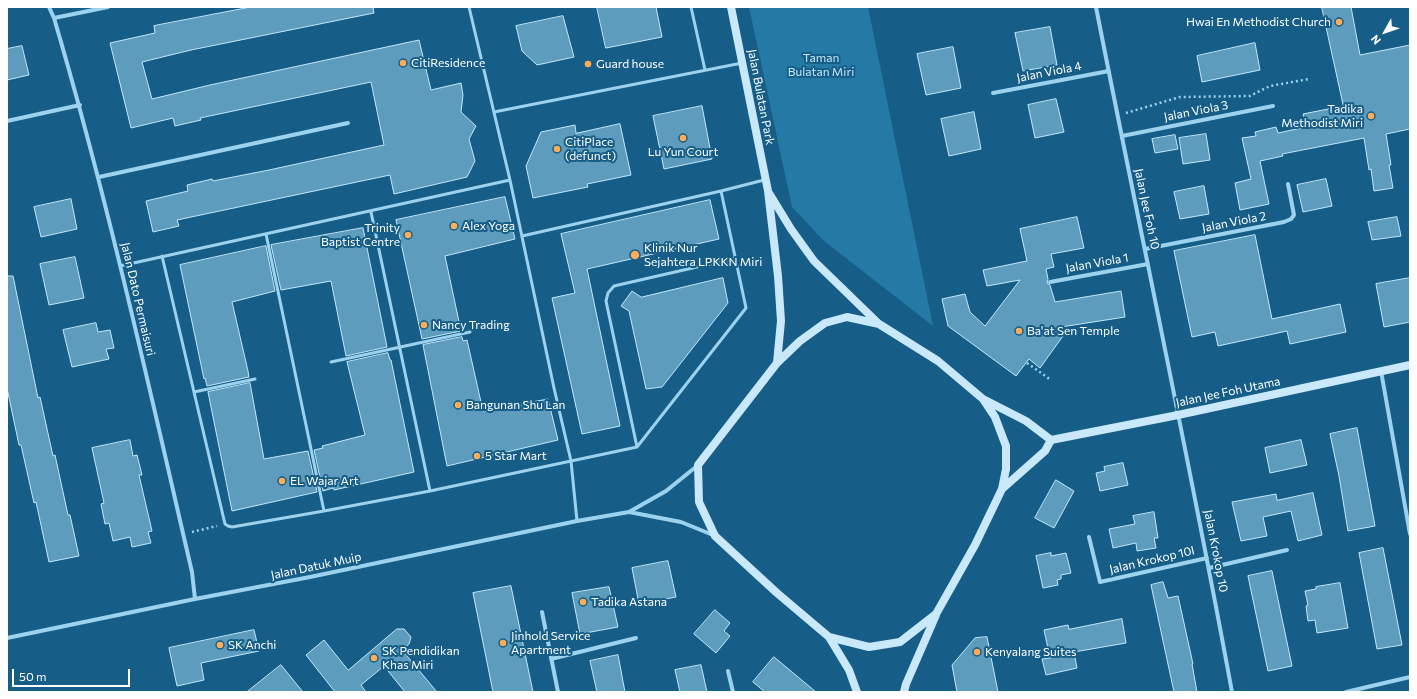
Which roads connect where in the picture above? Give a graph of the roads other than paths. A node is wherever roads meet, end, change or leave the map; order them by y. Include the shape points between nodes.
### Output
1 (50, 7) edge
2 (108, 7) edge
3 (469, 7) edge
4 (691, 7) edge
5 (730, 7) edge
6 (1096, 7) edge
7 (54, 18) junction
8 (742, 63) junction
9 (705, 70) junction
10 (1109, 71) junction
11 (993, 93) dead end
12 (80, 104) junction
13 (1273, 106) dead end
14 (494, 112) junction
15 (7, 121) edge
16 (348, 123) dead end
17 (1122, 136) junction
18 (99, 177) junction
19 (766, 179) junction
20 (510, 180) junction
21 (1288, 184) dead end
22 (721, 191) junction
23 (768, 191) junction
24 (371, 212) junction
25 (266, 234) junction
26 (522, 236) junction
27 (1145, 249) junction
28 (162, 256) junction
29 (736, 258) junction
30 (1148, 264) junction
31 (120, 266) junction
32 (1050, 282) dead end
33 (880, 324) junction
34 (470, 332) dead end
35 (399, 348) junction
36 (331, 362) dead end
37 (777, 363) junction
38 (1410, 365) edge
39 (1381, 371) junction
40 (255, 379) dead end
41 (194, 392) junction
42 (983, 399) junction
43 (1178, 415) junction
44 (1051, 440) junction
45 (637, 447) junction
46 (571, 461) junction
47 (698, 465) junction
48 (1002, 490) junction
49 (430, 491) junction
50 (324, 511) junction
51 (629, 512) junction
52 (577, 521) junction
53 (1410, 534) edge
54 (715, 536) junction
55 (1089, 536) dead end
56 (1286, 550) dead end
57 (1207, 558) junction
58 (1209, 568) junction
59 (195, 599) junction
60 (542, 612) dead end
61 (936, 614) junction
62 (829, 637) junction
63 (7, 638) edge
64 (636, 638) dead end
65 (551, 659) junction
66 (728, 671) dead end
67 (1410, 677) edge
68 (1363, 690) edge
69 (558, 692) edge
70 (733, 692) edge
71 (857, 692) edge
72 (904, 692) edge
73 (1232, 692) edge
74 (1346, 692) edge

1 - 7 street, Jalan Dato Permaisuri
2 - 7 street
3 - 14 lane
4 - 9 lane
5 - 8 street, Jalan Bulatan Park
6 - 10 street, Jalan Jee Foh 10
7 - 12 street, Jalan Dato Permaisuri
8 - 9 lane
8 - 19 street, Jalan Bulatan Park
9 - 14 lane
10 - 11 street, Jalan Viola 4
10 - 17 street, Jalan Jee Foh 10
12 - 15 street
12 - 18 street, Jalan Dato Permaisuri
13 - 17 street, Jalan Viola 3
14 - 20 lane
16 - 18 street
17 - 27 street, Jalan Jee Foh 10
18 - 31 street, Jalan Dato Permaisuri
19 - 22 lane
19 - 23 street, Jalan Bulatan Park
20 - 24 lane
20 - 26 lane
21 - 27 street, Jalan Viola 2 via 1294,215 1291,219
22 - 26 lane
22 - 29 lane
23 - 33 street via 814,261
23 - 37 street, Jalan Bulatan Park via 781,321
24 - 25 lane
24 - 35 lane
25 - 28 lane
25 - 50 lane
26 - 46 lane
27 - 30 street, Jalan Jee Foh 10
28 - 31 lane
28 - 41 lane
29 - 45 lane via 746,308
29 - 45 lane via 614,286 608,294 606,301
30 - 32 street, Jalan Viola 1
30 - 43 street, Jalan Jee Foh 10
31 - 59 street, Jalan Dato Permaisuri via 192,572
33 - 37 street via 847,317 825,324 800,341
33 - 42 street via 938,361
34 - 35 lane
35 - 36 lane
35 - 49 lane
37 - 47 street
38 - 39 street, Jalan Jee Foh Utama
39 - 43 street, Jalan Jee Foh Utama
39 - 53 street
40 - 41 lane
41 - 50 lane via 225,524 232,526
42 - 44 street via 1026,421
42 - 48 street via 995,417 1006,446 1006,470
43 - 44 street, Jalan Jee Foh Utama
43 - 57 street, Jalan Krokop 10
44 - 48 street via 1045,451
45 - 46 lane
46 - 49 lane
46 - 52 lane
47 - 51 street via 666,492
47 - 54 street via 699,502
48 - 61 street via 975,545
49 - 50 lane
51 - 52 street, Jalan Datuk Muip
51 - 54 street via 681,522
52 - 59 street, Jalan Datuk Muip via 303,579
54 - 62 street
55 - 57 street, Jalan Krokop 10I via 1100,582
56 - 58 street
57 - 58 street, Jalan Krokop 10
58 - 73 street, Jalan Krokop 10
59 - 63 street, Jalan Datuk Muip
60 - 65 street
61 - 62 street via 900,642 869,647
61 - 72 street
62 - 71 street via 849,670
64 - 65 street
65 - 69 street
66 - 70 street
67 - 68 street
68 - 74 street

